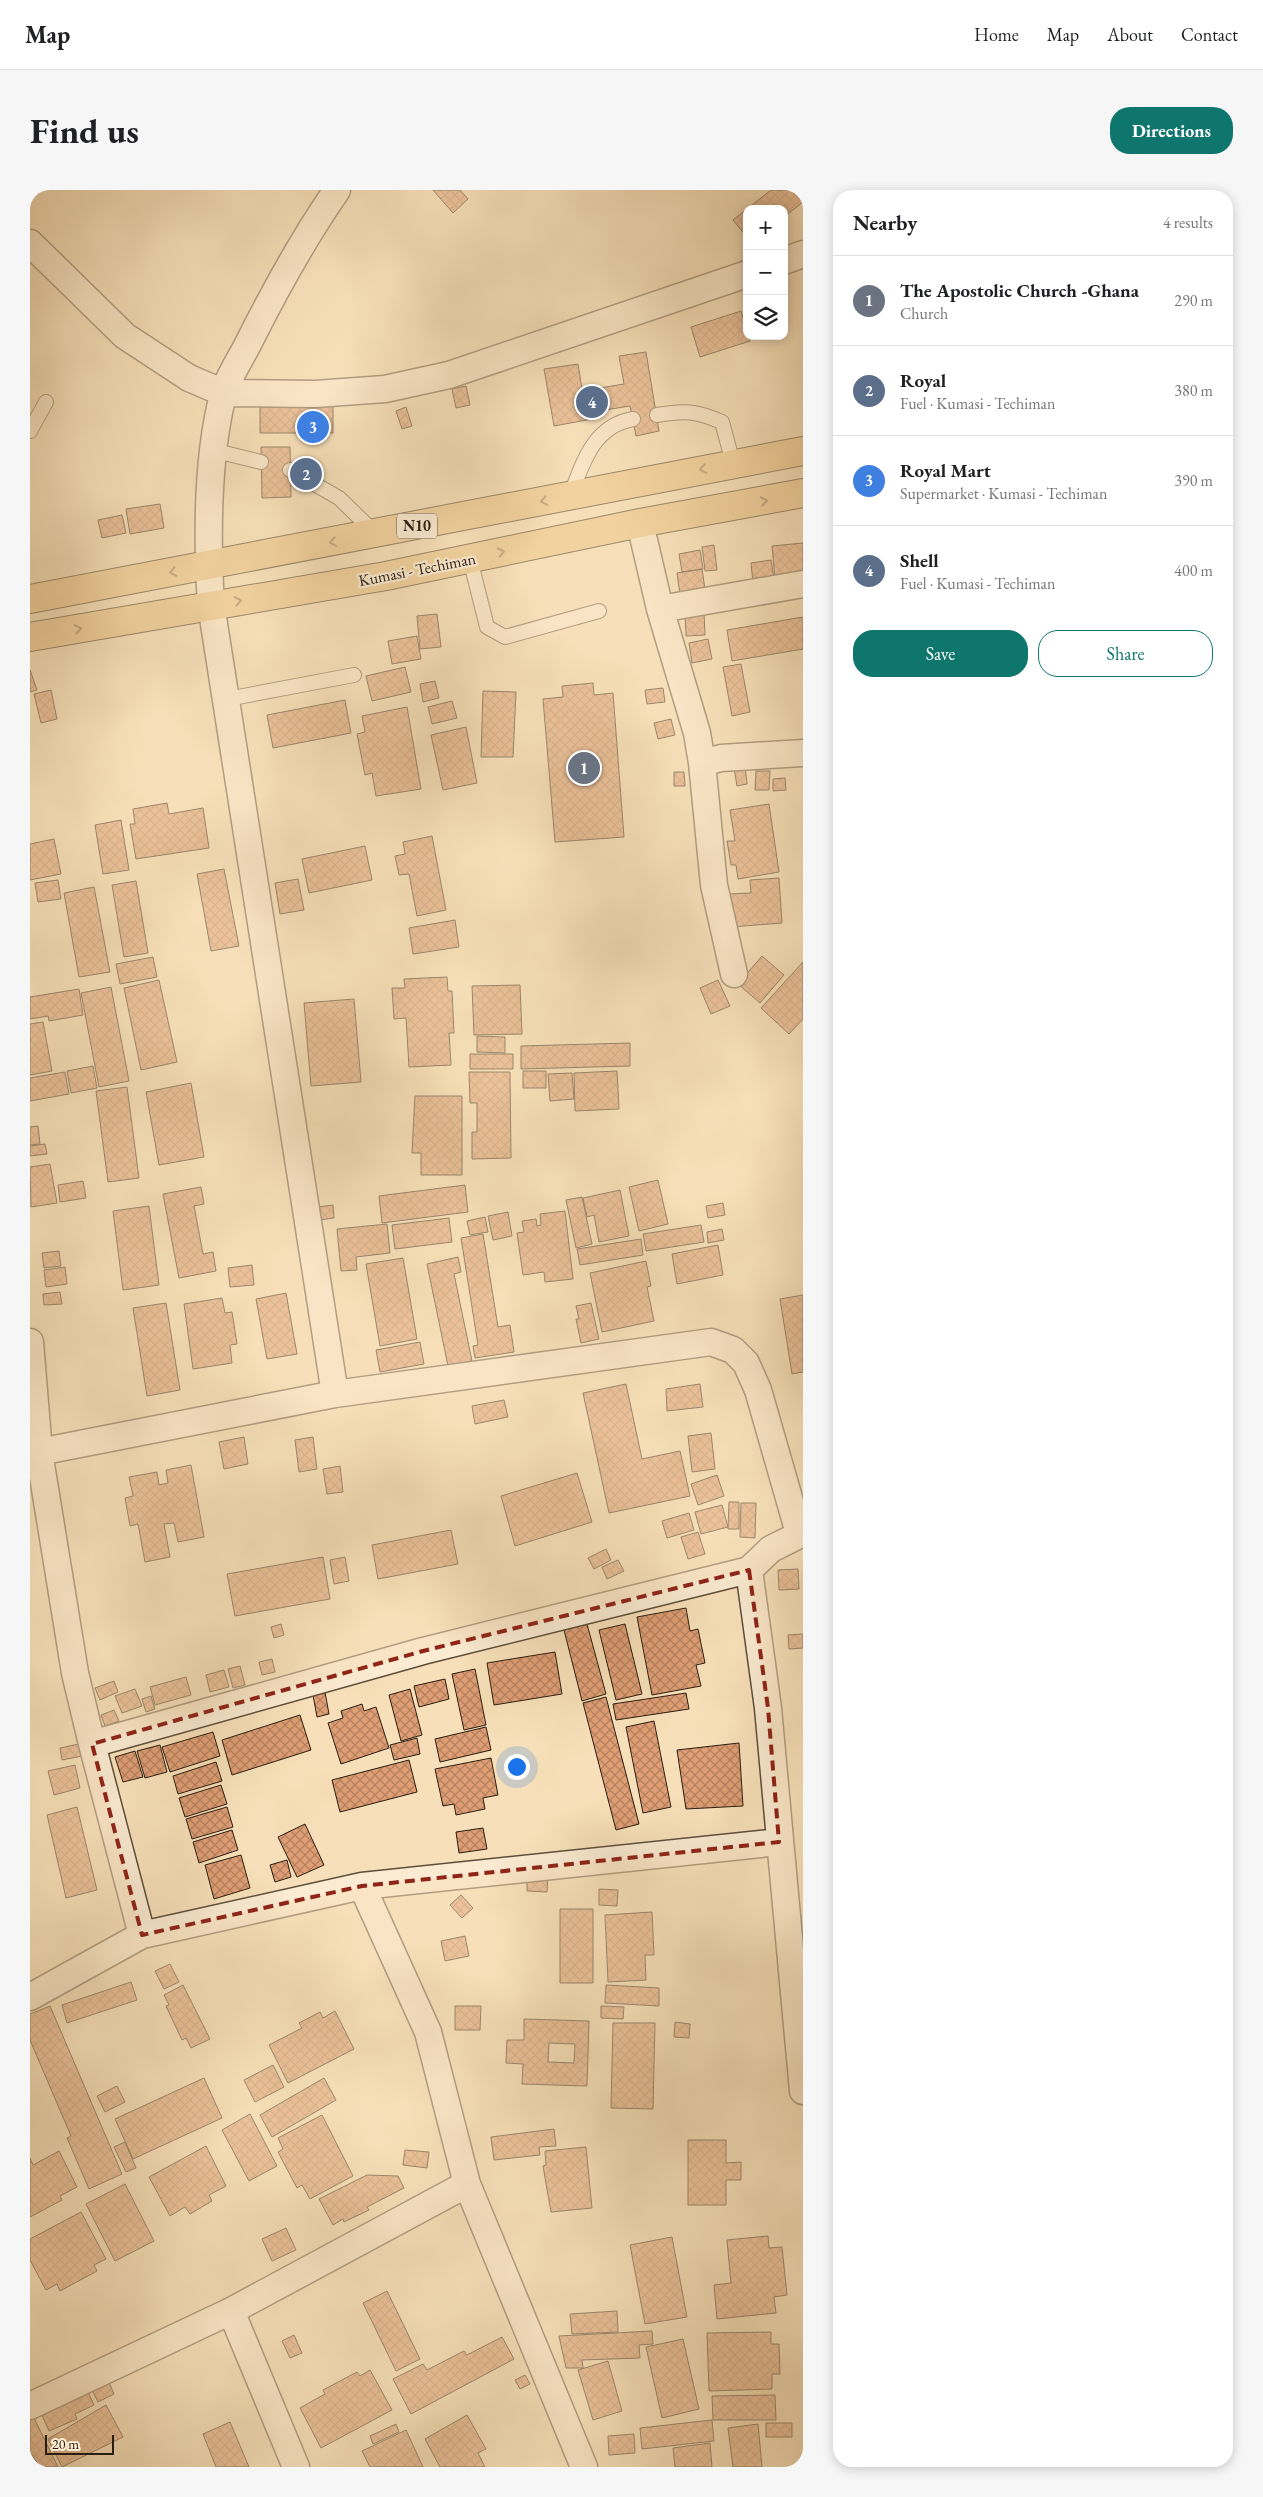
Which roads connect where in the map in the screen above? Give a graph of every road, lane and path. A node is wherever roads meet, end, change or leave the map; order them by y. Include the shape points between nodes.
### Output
1 (337, 190) edge
2 (30, 243) edge
3 (803, 254) edge
4 (788, 260) edge
5 (743, 275) edge
6 (224, 393) junction
7 (46, 402) dead end
8 (657, 415) dead end
9 (633, 419) dead end
10 (30, 431) edge
11 (212, 450) junction
12 (803, 451) edge
13 (262, 462) dead end
14 (733, 463) junction
15 (290, 470) dead end
16 (803, 493) edge
17 (570, 496) junction
18 (640, 523) junction
19 (376, 534) junction
20 (470, 558) junction
21 (209, 565) junction
22 (803, 584) edge
23 (30, 599) edge
24 (212, 606) junction
25 (660, 609) junction
26 (599, 611) dead end
27 (30, 637) edge
28 (354, 675) dead end
29 (227, 699) junction
30 (803, 753) edge
31 (702, 763) junction
32 (734, 974) dead end
33 (30, 1342) edge
34 (335, 1394) junction
35 (39, 1452) junction
36 (801, 1533) edge
37 (749, 1570) junction
38 (92, 1744) junction
39 (779, 1842) junction
40 (362, 1886) junction
41 (142, 1935) junction
42 (30, 1996) edge
43 (803, 2091) edge
44 (467, 2184) junction
45 (231, 2311) junction
46 (30, 2406) edge
47 (296, 2467) edge
48 (584, 2467) edge

1 - 6 street via 308,232 270,300
2 - 6 street via 125,336 189,378
3 - 4 street
5 - 6 street via 449,375 385,389 315,394
6 - 11 street
7 - 10 lane
8 - 14 lane via 683,410 700,412 722,422
9 - 17 lane via 619,421 590,448
11 - 13 lane
11 - 21 street
12 - 14 highway, N10
14 -> 17 highway, N10
15 - 19 lane via 339,498
18 -> 16 highway, Kumasi - Techiman
17 -> 19 highway, N10
20 -> 18 highway, Kumasi - Techiman
18 - 25 street
19 -> 21 highway, N10
24 -> 20 highway, Kumasi - Techiman
20 - 26 lane via 487,627 505,637
21 -> 23 highway, N10
21 - 24 street
22 - 25 street
27 -> 24 highway, Kumasi - Techiman
24 - 29 street
25 - 31 street
28 - 29 lane
29 - 34 street
30 - 31 street via 721,758
31 - 32 street via 714,885
33 - 35 street
34 - 35 street
34 - 36 street via 711,1342 733,1350 746,1363 758,1390
35 - 38 street via 62,1598
36 - 37 street via 771,1549
37 - 38 street via 423,1651
37 - 39 street via 768,1708
38 - 41 street
39 - 40 street
39 - 43 street
40 - 41 street
40 - 44 street via 428,2032
41 - 42 street
44 - 45 street
44 - 48 street
45 - 46 street
45 - 47 street

